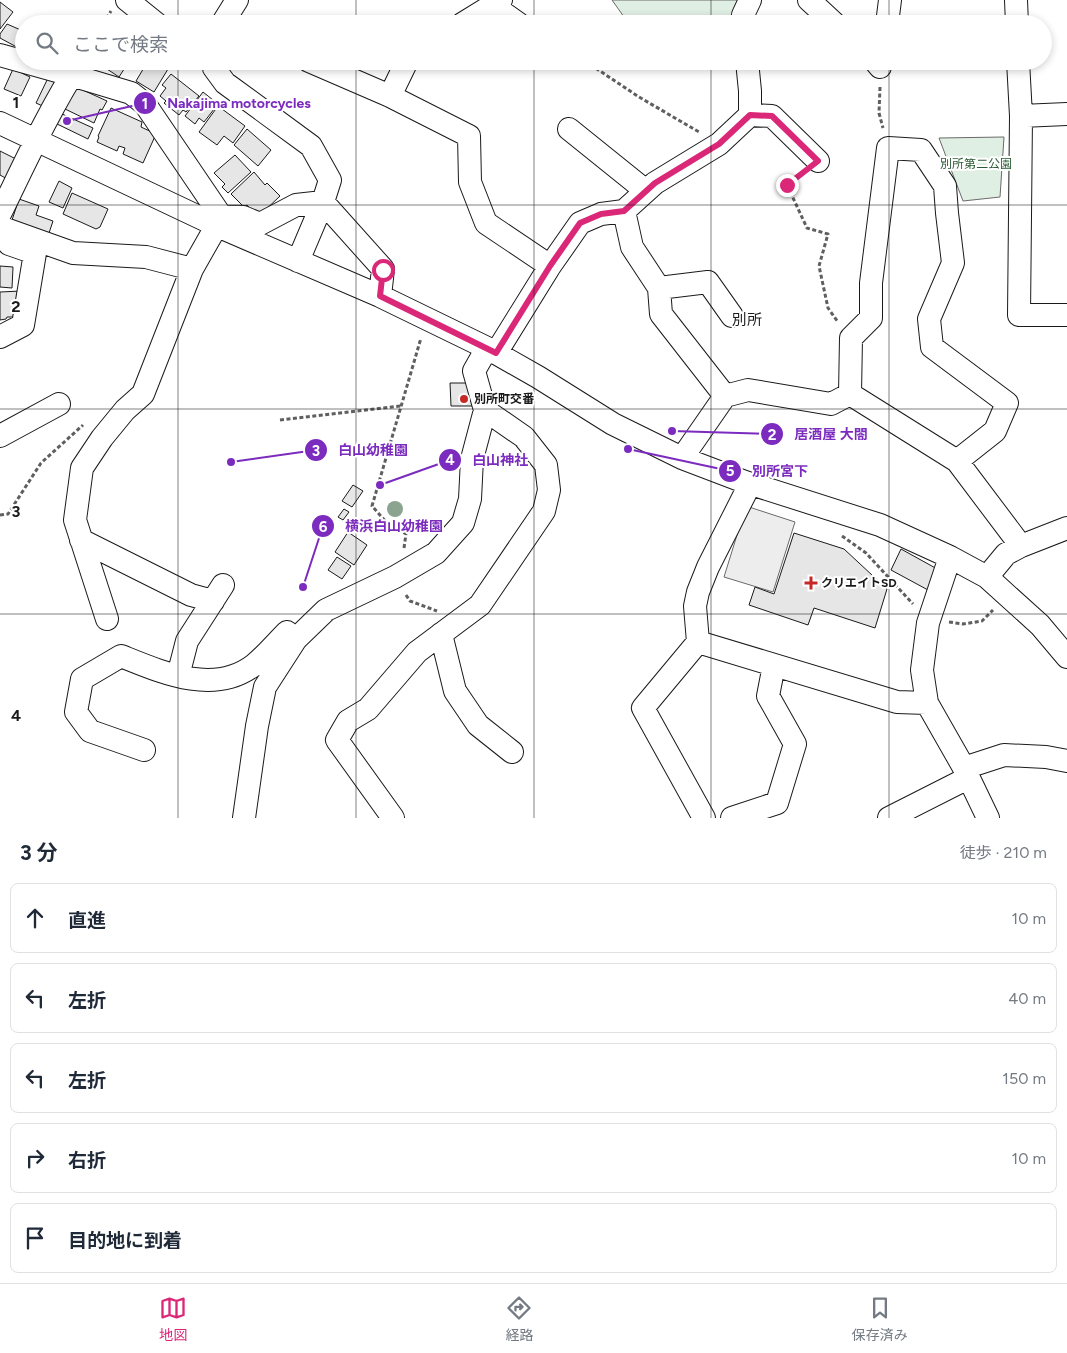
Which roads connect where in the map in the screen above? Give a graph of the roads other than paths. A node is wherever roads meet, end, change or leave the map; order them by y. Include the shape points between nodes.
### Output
1 (127, 0) edge
2 (237, 0) edge
3 (750, 0) edge
4 (809, 0) edge
5 (890, 0) edge
6 (1016, 0) edge
7 (496, 3) edge
8 (146, 15) edge
9 (228, 15) edge
10 (477, 15) edge
11 (509, 15) edge
12 (743, 15) edge
13 (825, 15) edge
14 (888, 15) edge
15 (1017, 15) edge
16 (0, 55) edge
17 (15, 58) edge
18 (75, 70) edge
19 (80, 70) edge
20 (216, 70) edge
21 (330, 70) edge
22 (403, 70) edge
23 (748, 70) edge
24 (1018, 70) edge
25 (390, 96) junction
26 (1067, 114) edge
27 (750, 115) junction
28 (1021, 116) junction
29 (0, 123) edge
30 (570, 129) dead end
31 (37, 140) junction
32 (818, 161) road end
33 (646, 191) junction
34 (323, 202) junction
35 (624, 211) junction
36 (0, 214) edge
37 (220, 223) junction
38 (0, 227) edge
39 (0, 240) edge
40 (298, 262) junction
41 (550, 266) junction
42 (192, 269) junction
43 (659, 288) junction
44 (380, 296) junction
45 (1067, 315) edge
46 (732, 316) dead end
47 (0, 337) edge
48 (491, 350) junction
49 (850, 394) junction
50 (725, 396) junction
51 (59, 404) dead end
52 (485, 410) junction
53 (0, 436) edge
54 (682, 458) junction
55 (957, 461) junction
56 (750, 484) junction
57 (1067, 528) edge
58 (81, 540) junction
59 (1021, 546) junction
60 (950, 557) junction
61 (988, 577) junction
62 (108, 619) dead end
63 (443, 633) junction
64 (296, 639) junction
65 (698, 642) junction
66 (1067, 657) edge
67 (774, 665) junction
68 (178, 676) junction
69 (927, 703) junction
70 (144, 750) dead end
71 (512, 752) dead end
72 (1067, 761) edge
73 (966, 773) junction
74 (741, 817) edge
75 (244, 818) edge
76 (394, 818) edge
77 (704, 818) edge
78 (889, 818) edge
79 (988, 818) edge

1 - 8 street
2 - 9 street
3 - 12 street
4 - 13 street
5 - 14 street
6 - 15 street
7 - 10 street
7 - 11 street
16 - 17 street
18 - 31 street
19 - 37 street via 131,93 146,104
20 - 34 street via 225,83 311,146 330,180
21 - 25 street
22 - 25 street
23 - 27 street
24 - 28 street
25 - 41 street via 469,136 470,182 486,223
26 - 28 street
27 - 32 street via 772,116
27 - 33 street via 719,144
28 - 45 street via 1019,315
29 - 31 street
30 - 33 street
31 - 36 street
31 - 37 street
33 - 35 street
34 - 37 street via 296,205 260,224 243,217
34 - 40 street
34 - 44 street via 383,270
35 - 41 street via 601,214 580,223
35 - 43 street via 632,247
37 - 40 street
37 - 42 street
38 - 42 street via 73,253 146,257
39 - 47 street via 35,253 23,325
40 - 44 street
41 - 48 street
42 - 58 street via 143,394 125,410 82,468 75,520
43 - 46 street via 708,282
43 - 50 street via 661,314
44 - 48 street
48 - 52 street via 474,371
48 - 54 street via 613,424
49 - 50 street via 831,404 748,390
49 - 55 street
49 - 55 street via 851,338 871,318 871,283 888,148 921,150 945,186 953,263 929,319 932,347 1007,403 994,431
50 - 54 street
51 - 53 street
52 - 63 street via 524,437 546,465 549,490 544,511 480,605
52 - 64 street via 472,459 470,499 462,523 436,553 396,577 326,610
54 - 56 street
55 - 59 street
56 - 60 street via 880,525
56 - 65 street via 698,592 695,606
57 - 59 street
58 - 62 street
58 - 68 street via 191,595 218,593 187,641
59 - 61 street via 1006,554
60 - 61 street
60 - 69 street via 928,624 922,670
61 - 66 street via 1040,625
63 - 71 street via 455,691 478,725
63 - 76 street via 417,652 368,709 348,721 337,740
64 - 68 street via 287,632 253,665 236,676 211,680
64 - 75 street via 266,688 257,726
65 - 67 street
65 - 77 street via 643,708
67 - 69 street via 897,702
67 - 74 street via 768,696 795,744 777,803
68 - 70 street via 121,656 82,679 76,712 90,731
69 - 73 street
72 - 73 street via 1004,756
73 - 78 street
73 - 79 street

